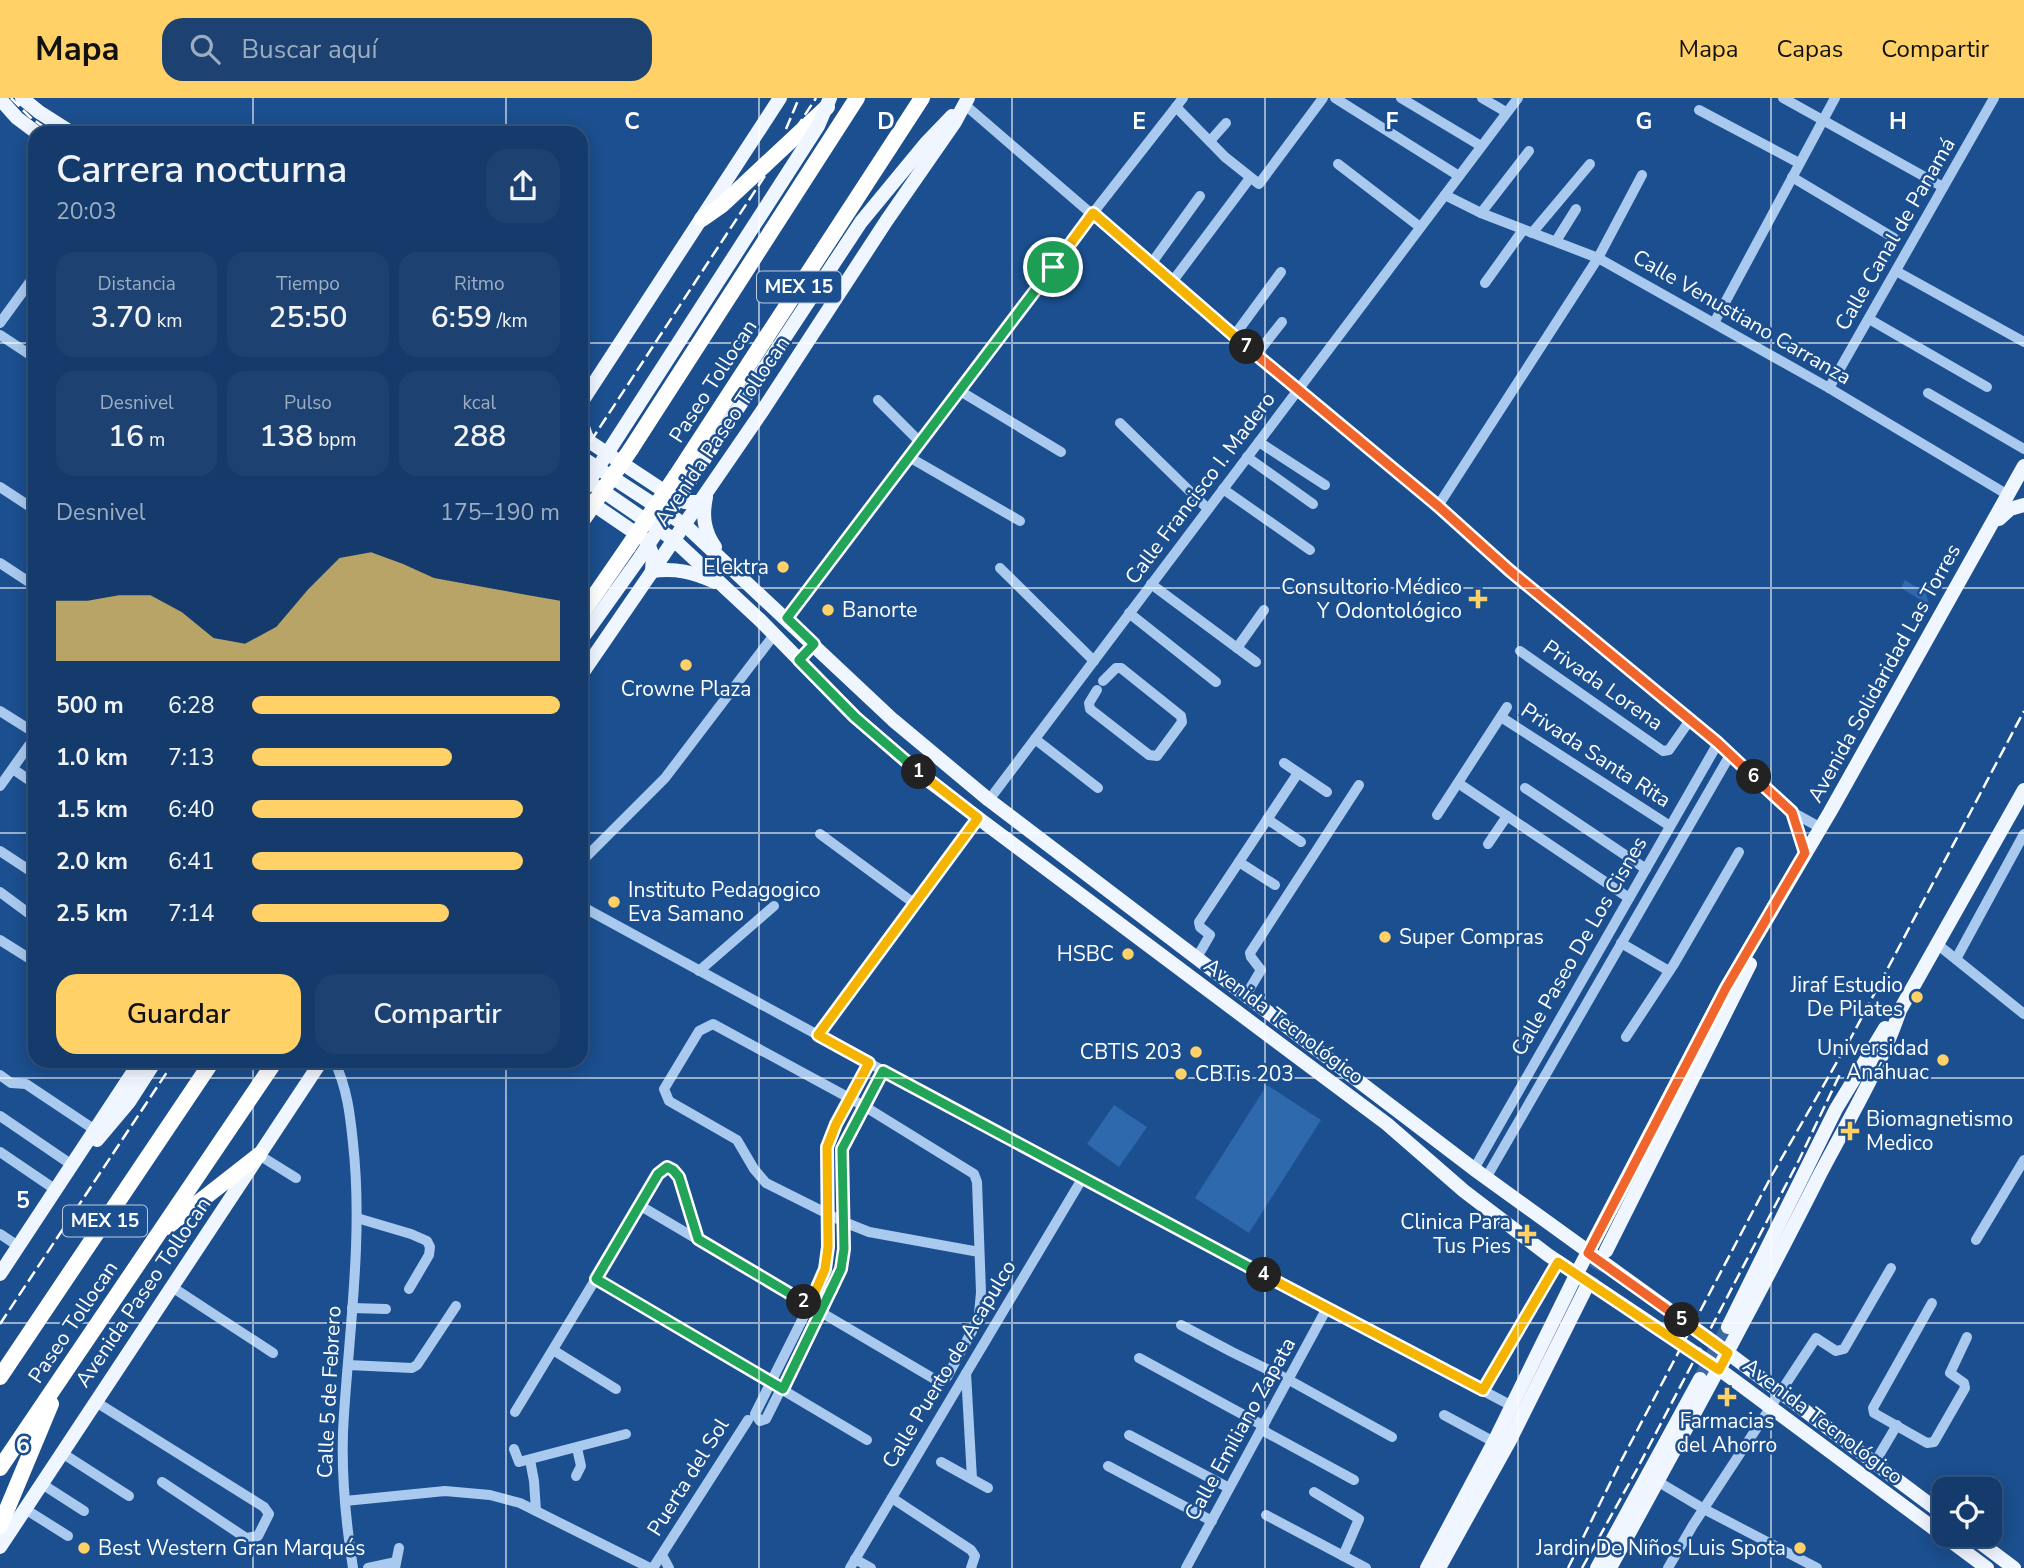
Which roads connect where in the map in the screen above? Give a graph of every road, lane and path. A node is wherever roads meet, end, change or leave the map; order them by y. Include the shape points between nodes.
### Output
1 (22, 98) edge
2 (780, 98) edge
3 (830, 98) edge
4 (836, 98) edge
5 (857, 98) edge
6 (922, 98) edge
7 (1323, 98) edge
8 (1335, 98) edge
9 (1401, 98) edge
10 (1482, 98) edge
11 (1518, 98) edge
12 (1783, 98) edge
13 (1835, 98) edge
14 (1994, 98) edge
15 (0, 99) edge
16 (966, 101) edge
17 (1179, 103) edge
18 (1699, 110) dead end
19 (1506, 112) junction
20 (1823, 119) junction
21 (1226, 123) dead end
22 (28, 126) edge
23 (61, 126) edge
24 (1210, 141) junction
25 (1481, 146) junction
26 (1529, 151) dead end
27 (1800, 163) junction
28 (1338, 164) dead end
29 (1590, 164) dead end
30 (1642, 175) dead end
31 (1459, 176) junction
32 (1792, 177) junction
33 (1250, 178) junction
34 (1943, 187) junction
35 (1445, 195) junction
36 (1200, 196) dead end
37 (1576, 209) dead end
38 (1093, 213) junction
39 (1481, 213) junction
40 (702, 219) junction
41 (1420, 227) junction
42 (1528, 231) junction
43 (1894, 238) dead end
44 (1556, 241) junction
45 (1598, 258) junction
46 (1151, 264) junction
47 (1896, 271) junction
48 (1282, 272) dead end
49 (1172, 282) junction
50 (1485, 283) dead end
51 (28, 293) edge
52 (1869, 319) junction
53 (1282, 322) dead end
54 (0, 323) edge
55 (1714, 323) junction
56 (0, 335) edge
57 (1234, 336) junction
58 (2024, 342) edge
59 (28, 353) edge
60 (1256, 355) junction
61 (1987, 387) dead end
62 (1829, 388) junction
63 (960, 391) junction
64 (1297, 391) junction
65 (1928, 393) dead end
66 (588, 394) edge
67 (878, 400) dead end
68 (1120, 423) dead end
69 (588, 439) edge
70 (920, 442) junction
71 (1259, 442) junction
72 (2024, 449) edge
73 (1061, 453) dead end
74 (909, 457) junction
75 (1247, 457) junction
76 (588, 462) edge
77 (2024, 466) edge
78 (682, 480) junction
79 (588, 481) edge
80 (588, 484) edge
81 (1325, 485) dead end
82 (0, 487) edge
83 (1223, 489) junction
84 (2008, 495) junction
85 (704, 498) junction
86 (588, 500) edge
87 (1312, 504) dead end
88 (28, 505) edge
89 (2024, 505) edge
90 (1438, 506) junction
91 (1208, 509) junction
92 (588, 514) edge
93 (1020, 521) dead end
94 (685, 525) junction
95 (1987, 532) junction
96 (674, 540) junction
97 (1310, 550) dead end
98 (634, 551) junction
99 (721, 557) junction
100 (0, 563) edge
101 (1000, 568) dead end
102 (652, 571) junction
103 (28, 581) edge
104 (1151, 584) junction
105 (725, 586) junction
106 (588, 607) edge
107 (1264, 610) dead end
108 (1129, 613) junction
109 (787, 618) junction
110 (588, 628) edge
111 (775, 635) junction
112 (814, 644) junction
113 (1237, 648) junction
114 (1520, 651) dead end
115 (799, 660) junction
116 (1094, 661) junction
117 (1256, 662) dead end
118 (588, 665) edge
119 (1085, 672) junction
120 (1216, 682) dead end
121 (1098, 684) junction
122 (0, 711) edge
123 (1690, 720) junction
124 (28, 730) edge
125 (1035, 739) junction
126 (1718, 743) junction
127 (28, 746) edge
128 (1730, 754) junction
129 (1284, 763) dead end
130 (13, 769) junction
131 (1298, 773) junction
132 (28, 779) edge
133 (1458, 783) junction
134 (1359, 785) dead end
135 (0, 786) edge
136 (1098, 788) dead end
137 (1525, 788) dead end
138 (2024, 790) edge
139 (1327, 792) dead end
140 (989, 800) junction
141 (1792, 812) junction
142 (1437, 816) dead end
143 (1507, 816) junction
144 (978, 818) junction
145 (1267, 819) junction
146 (1670, 826) junction
147 (1821, 828) junction
148 (820, 834) dead end
149 (2024, 834) edge
150 (1301, 842) dead end
151 (1488, 844) dead end
152 (0, 851) edge
153 (1739, 852) dead end
154 (1805, 853) junction
155 (588, 855) edge
156 (1239, 862) junction
157 (28, 869) edge
158 (1646, 869) junction
159 (1098, 884) junction
160 (1275, 885) dead end
161 (0, 892) edge
162 (1629, 898) junction
163 (1779, 898) junction
164 (1087, 900) junction
165 (915, 904) junction
166 (774, 906) dead end
167 (588, 910) edge
168 (28, 913) edge
169 (0, 940) edge
170 (1621, 943) junction
171 (1937, 944) junction
172 (28, 958) edge
173 (1196, 959) junction
174 (1956, 959) junction
175 (699, 971) junction
176 (1669, 971) junction
177 (1246, 995) junction
178 (1900, 1010) junction
179 (2024, 1014) edge
180 (818, 1035) junction
181 (1626, 1037) dead end
182 (869, 1063) junction
183 (136, 1068) edge
184 (151, 1068) edge
185 (208, 1068) edge
186 (271, 1068) edge
187 (317, 1068) edge
188 (338, 1068) edge
189 (883, 1071) junction
190 (0, 1075) edge
191 (849, 1098) junction
192 (864, 1106) junction
193 (0, 1116) edge
194 (1502, 1119) junction
195 (1515, 1126) junction
196 (95, 1130) junction
197 (1439, 1141) junction
198 (0, 1152) edge
199 (259, 1155) junction
200 (1426, 1157) junction
201 (2024, 1160) edge
202 (73, 1164) junction
203 (1480, 1173) junction
204 (296, 1178) dead end
205 (1082, 1179) junction
206 (55, 1190) junction
207 (639, 1205) junction
208 (826, 1214) junction
209 (357, 1218) junction
210 (844, 1222) junction
211 (0, 1234) edge
212 (156, 1235) junction
213 (1565, 1236) junction
214 (698, 1239) junction
215 (1976, 1240) dead end
216 (18, 1246) junction
217 (1606, 1251) tunnel mouth
218 (979, 1252) junction
219 (1588, 1253) junction
220 (1553, 1259) junction
221 (1891, 1268) dead end
222 (0, 1274) edge
223 (1576, 1275) junction
224 (596, 1279) junction
225 (172, 1287) junction
226 (1586, 1288) tunnel mouth
227 (409, 1289) dead end
228 (1933, 1303) dead end
229 (456, 1306) dead end
230 (809, 1306) junction
231 (352, 1308) junction
232 (1326, 1308) junction
233 (386, 1310) dead end
234 (821, 1312) junction
235 (1181, 1325) dead end
236 (1728, 1327) tunnel mouth
237 (1968, 1337) dead end
238 (553, 1350) junction
239 (273, 1353) dead end
240 (1728, 1353) junction
241 (1139, 1358) dead end
242 (348, 1365) junction
243 (66, 1370) junction
244 (1719, 1370) junction
245 (966, 1373) junction
246 (0, 1377) edge
247 (1700, 1379) tunnel mouth
248 (1289, 1380) junction
249 (772, 1383) junction
250 (616, 1389) dead end
251 (783, 1389) junction
252 (1483, 1390) junction
253 (1782, 1394) junction
254 (96, 1402) junction
255 (1512, 1406) junction
256 (1770, 1408) junction
257 (515, 1412) dead end
258 (1444, 1415) dead end
259 (748, 1420) dead end
260 (1897, 1426) junction
261 (1263, 1428) junction
262 (626, 1434) dead end
263 (1129, 1434) dead end
264 (1392, 1437) dead end
265 (867, 1440) dead end
266 (1494, 1442) junction
267 (577, 1448) junction
268 (514, 1449) dead end
269 (62, 1453) junction
270 (530, 1460) junction
271 (941, 1462) dead end
272 (1875, 1462) junction
273 (1108, 1465) dead end
274 (0, 1468) edge
275 (576, 1476) dead end
276 (972, 1479) junction
277 (1354, 1480) dead end
278 (1657, 1481) junction
279 (162, 1482) dead end
280 (42, 1484) junction
281 (988, 1488) dead end
282 (1229, 1488) junction
283 (1314, 1492) dead end
284 (129, 1496) dead end
285 (345, 1501) junction
286 (890, 1501) junction
287 (1932, 1506) edge
288 (25, 1509) junction
289 (1704, 1509) junction
290 (84, 1511) dead end
291 (536, 1511) junction
292 (1266, 1516) dead end
293 (1212, 1521) junction
294 (0, 1526) edge
295 (68, 1536) dead end
296 (0, 1547) edge
297 (1986, 1547) edge
298 (399, 1548) dead end
299 (662, 1555) junction
300 (1343, 1556) junction
301 (853, 1564) edge
302 (395, 1565) edge
303 (353, 1568) edge
304 (368, 1568) edge
305 (652, 1568) edge
306 (669, 1568) edge
307 (872, 1568) edge
308 (971, 1568) edge
309 (1186, 1568) edge
310 (1366, 1568) edge
311 (1427, 1568) edge
312 (1439, 1568) edge
313 (1597, 1568) edge
314 (1610, 1568) edge
315 (1668, 1568) edge
316 (1817, 1568) edge
317 (1987, 1568) edge
318 (2014, 1568) edge

1 - 23 main road
2 - 40 main road
3 - 80 main road, bridge via 818,127
4 - 40 highway
5 - 92 highway, Paseo Tollocan / MEX 15, bridge
6 - 78 highway, Paseo Tollocan / MEX 15
7 - 33 street via 1259,183
8 - 31 street
9 - 25 street
10 - 19 street
11 - 19 street, Calle Francisco I. Madero
12 - 20 street
13 - 20 street
14 - 34 street, Calle Canal de Panamá
15 - 22 main road
16 - 38 street
16 - 78 main road, Avenida Paseo Tollocan via 861,222
16 - 85 main road, Avenida Paseo Tollocan
17 - 24 street
17 - 38 street
18 - 27 street
19 - 25 street, Calle Francisco I. Madero
20 - 27 street
20 - 34 street
21 - 24 street
24 - 33 street
25 - 31 street, Calle Francisco I. Madero
26 - 39 street
27 - 32 street
28 - 41 street
29 - 42 street
30 - 45 street
31 - 35 street, Calle Francisco I. Madero
32 - 43 street
32 - 55 street
33 - 49 street
34 - 47 street, Calle Canal de Panamá
35 - 39 street, Calle Venustiano Carranza
35 - 41 street, Calle Francisco I. Madero
36 - 46 street
37 - 44 street
38 - 46 street
38 - 63 street
39 - 42 street, Calle Venustiano Carranza
40 - 66 main road
41 - 64 street, Calle Francisco I. Madero
42 - 44 street, Calle Venustiano Carranza
42 - 50 street
44 - 45 street, Calle Venustiano Carranza
45 - 55 street, Calle Venustiano Carranza
45 - 90 street
46 - 49 street
47 - 52 street, Calle Canal de Panamá
47 - 58 street
48 - 57 street
49 - 57 street
51 - 54 street
52 - 61 street
52 - 62 street, Calle Canal de Panamá
53 - 60 street
55 - 62 street, Calle Venustiano Carranza
56 - 59 street
57 - 60 street
60 - 64 street
62 - 84 street, Calle Venustiano Carranza
63 - 70 street
63 - 73 street
64 - 71 street, Calle Francisco I. Madero
64 - 90 street
65 - 72 street
67 - 70 street
68 - 91 street
69 - 85 main road via 673,496 685,502
70 - 74 street
71 - 75 street, Calle Francisco I. Madero
71 - 81 street
74 - 93 street
74 - 109 street
75 - 83 street, Calle Francisco I. Madero
75 - 87 street
76 - 94 main road, Avenida Tecnológico
77 - 84 main road, Avenida Solidaridad Las Torres
78 - 98 highway, Paseo Tollocan / MEX 15, bridge
79 - 96 main road, Avenida Tecnológico
82 - 88 street
83 - 91 street, Calle Francisco I. Madero
83 - 97 street
84 - 95 main road, Avenida Solidaridad Las Torres
85 - 94 main road, Avenida Paseo Tollocan
85 - 99 main road via 707,536
86 - 102 main road via 647,541
89 - 95 main road via 2010,509
90 - 123 street
91 - 104 street, Calle Francisco I. Madero
94 - 96 main road, Avenida Paseo Tollocan
94 - 99 main road, Avenida Tecnológico
95 - 147 main road, Avenida Solidaridad Las Torres
96 - 102 main road, Avenida Paseo Tollocan
96 - 105 main road, Avenida Tecnológico
98 - 106 highway, Paseo Tollocan / MEX 15
98 - 110 main road
99 - 109 main road, Avenida Tecnológico
100 - 103 street
101 - 116 street
102 - 105 main road via 675,569
102 - 118 main road, Avenida Paseo Tollocan
104 - 108 street, Calle Francisco I. Madero
104 - 113 street
105 - 111 main road, Avenida Tecnológico
107 - 113 street
108 - 116 street, Calle Francisco I. Madero
108 - 120 street
109 - 112 main road, Avenida Tecnológico
111 - 115 main road, Avenida Tecnológico
111 - 155 street via 665,778
112 - 115 main road
112 - 140 main road, Avenida Tecnológico
113 - 117 street
114 - 123 street, Privada Lorena via 1663,751 1669,750
115 - 144 main road, Avenida Tecnológico via 855,717
116 - 119 street, Calle Francisco I. Madero
119 - 121 street
119 - 125 street, Calle Francisco I. Madero
121 - 121 street via 1118,667 1181,716 1157,756 1089,708
122 - 124 street
123 - 126 street
125 - 136 street
125 - 140 street, Calle Francisco I. Madero
126 - 128 street
126 - 146 street, Calle Paseo De Los Cisnes
127 - 130 street
128 - 141 street
128 - 170 street, Calle Paseo De Los Cisnes
129 - 131 street
130 - 132 street
130 - 135 street
131 - 139 street
131 - 145 street
133 - 142 street
133 - 143 street
133 - 146 street, Privada Santa Rita via 1504,712
134 - 177 street via 1250,953 1261,970
137 - 158 street
138 - 171 main road
140 - 159 main road, Avenida Tecnológico
141 - 147 street
141 - 154 street
143 - 151 street
143 - 162 street
144 - 164 main road, Avenida Tecnológico
144 - 165 street
145 - 150 street
145 - 156 street
146 - 158 street, Calle Paseo De Los Cisnes
147 - 154 main road, Avenida Solidaridad Las Torres
148 - 165 street
149 - 174 street
152 - 157 street
153 - 176 street
154 - 163 main road, Avenida Solidaridad Las Torres
156 - 160 street
156 - 173 street via 1199,922 1210,935
158 - 162 street, Calle Paseo De Los Cisnes
159 - 164 main road
159 - 173 main road, Avenida Tecnológico
161 - 168 street
162 - 194 street, Calle Paseo De Los Cisnes
163 - 217 main road, Avenida Solidaridad Las Torres
163 - 219 main road, Avenida Solidaridad Las Torres via 1726,988
164 - 200 main road, Avenida Tecnológico
165 - 180 street
166 - 175 street
167 - 175 street
169 - 172 street
170 - 176 street
170 - 195 street, Calle Paseo De Los Cisnes
171 - 174 street
171 - 178 main road
173 - 177 main road, Avenida Tecnológico
174 - 179 street
175 - 180 street
176 - 181 street
177 - 197 main road, Avenida Tecnológico
178 - 236 main road via 1836,1108
178 - 240 main road
180 - 182 street
182 - 189 street
182 - 191 street
183 - 196 main road
184 - 202 main road via 115,1120
185 - 246 highway, Paseo Tollocan / MEX 15
186 - 212 highway, Paseo Tollocan / MEX 15
187 - 199 main road, Avenida Paseo Tollocan
188 - 209 street, Calle 5 de Febrero via 349,1105
189 - 192 street
189 - 205 street
190 - 196 street via 11,1083 26,1084
191 - 192 street
191 - 208 street via 827,1147
191 - 208 street via 713,1024 699,1031 664,1089 669,1101 737,1140 766,1183
192 - 210 street via 842,1149
192 - 218 street via 974,1174
193 - 202 street
194 - 195 street
194 - 203 street, Calle Paseo De Los Cisnes
195 - 203 street, Calle Paseo De Los Cisnes
196 - 202 main road
197 - 200 main road
197 - 203 main road, Avenida Tecnológico
198 - 206 street
199 - 204 street
199 - 212 highway
199 - 225 main road, Avenida Paseo Tollocan
200 - 220 main road, Avenida Tecnológico
201 - 215 street
202 - 206 main road
203 - 213 main road, Avenida Tecnológico
205 - 232 street
205 - 245 street, Calle Puerto de Acapulco
206 - 216 main road
207 - 214 street
207 - 214 street via 660,1170 670,1168 679,1177
207 - 224 street
208 - 210 street
208 - 230 street via 827,1258
209 - 227 street via 424,1238 429,1255
209 - 231 street, Calle 5 de Febrero
210 - 218 street via 876,1233
210 - 234 street via 841,1269
211 - 216 street
212 - 243 highway, Paseo Tollocan / MEX 15
213 - 219 main road, Avenida Tecnológico
213 - 220 main road via 1563,1248
214 - 230 street
216 - 222 main road
218 - 234 street via 977,1321 942,1381
219 - 223 main road, Avenida Solidaridad Las Torres
219 - 240 main road, Avenida Tecnológico
220 - 223 main road, Avenida Tecnológico
220 - 252 street
221 - 253 street via 1844,1349 1836,1351 1816,1338
223 - 244 main road, Avenida Tecnológico
223 - 255 main road, Avenida Solidaridad Las Torres
224 - 238 street
224 - 249 street
225 - 239 street
225 - 254 main road, Avenida Paseo Tollocan
226 - 312 main road
228 - 260 street via 1873,1409
229 - 242 street via 417,1366
230 - 234 street
230 - 249 street
231 - 233 street
231 - 242 street, Calle 5 de Febrero
232 - 248 street, Calle Emiliano Zapata
232 - 252 street
234 - 251 street
235 - 248 street
237 - 260 street via 1950,1373 1964,1382 1965,1388 1934,1442 1927,1443
238 - 250 street
238 - 257 street
240 - 244 main road
240 - 253 main road, Avenida Tecnológico
241 - 261 street
242 - 285 street, Calle 5 de Febrero via 342,1460
243 - 274 highway, Paseo Tollocan / MEX 15
243 - 294 highway
244 - 256 main road, Avenida Tecnológico
244 - 278 main road
245 - 276 street
245 - 286 street, Calle Puerto de Acapulco
247 - 313 main road
248 - 261 street, Calle Emiliano Zapata
248 - 264 street
249 - 251 street
249 - 251 street via 755,1414 758,1420 765,1421
251 - 265 street
252 - 255 street
253 - 256 street
253 - 272 main road, Avenida Tecnológico
254 - 269 main road, Avenida Paseo Tollocan
254 - 279 street via 264,1507 268,1519 258,1536 246,1538
255 - 266 main road, Avenida Solidaridad Las Torres
256 - 289 street
256 - 317 main road, Avenida Tecnológico
258 - 266 street
259 - 299 street, Puerta del Sol
260 - 272 street
261 - 277 street
261 - 282 street, Calle Emiliano Zapata
262 - 267 street
263 - 282 street
266 - 311 main road, Avenida Solidaridad Las Torres
267 - 270 street
267 - 275 street via 580,1466
268 - 270 street via 519,1462
269 - 280 main road, Avenida Paseo Tollocan
269 - 284 street
270 - 291 street
271 - 276 street
272 - 287 main road, Avenida Tecnológico
273 - 293 street
276 - 281 street
278 - 289 street
278 - 314 main road
280 - 288 main road, Avenida Paseo Tollocan
280 - 290 street
282 - 293 street, Calle Emiliano Zapata
283 - 300 street via 1359,1518
285 - 291 street via 445,1491 501,1497
285 - 303 street, Calle 5 de Febrero
286 - 301 street, Calle Puerto de Acapulco
286 - 308 street via 971,1550 975,1556
288 - 295 street
288 - 296 main road, Avenida Paseo Tollocan
289 - 315 street
289 - 316 street
291 - 305 street
292 - 300 street
293 - 309 street, Calle Emiliano Zapata
297 - 318 main road
298 - 302 street
299 - 305 street, Puerta del Sol
299 - 306 street, Puerta del Sol
300 - 310 street
301 - 307 street
302 - 304 street

